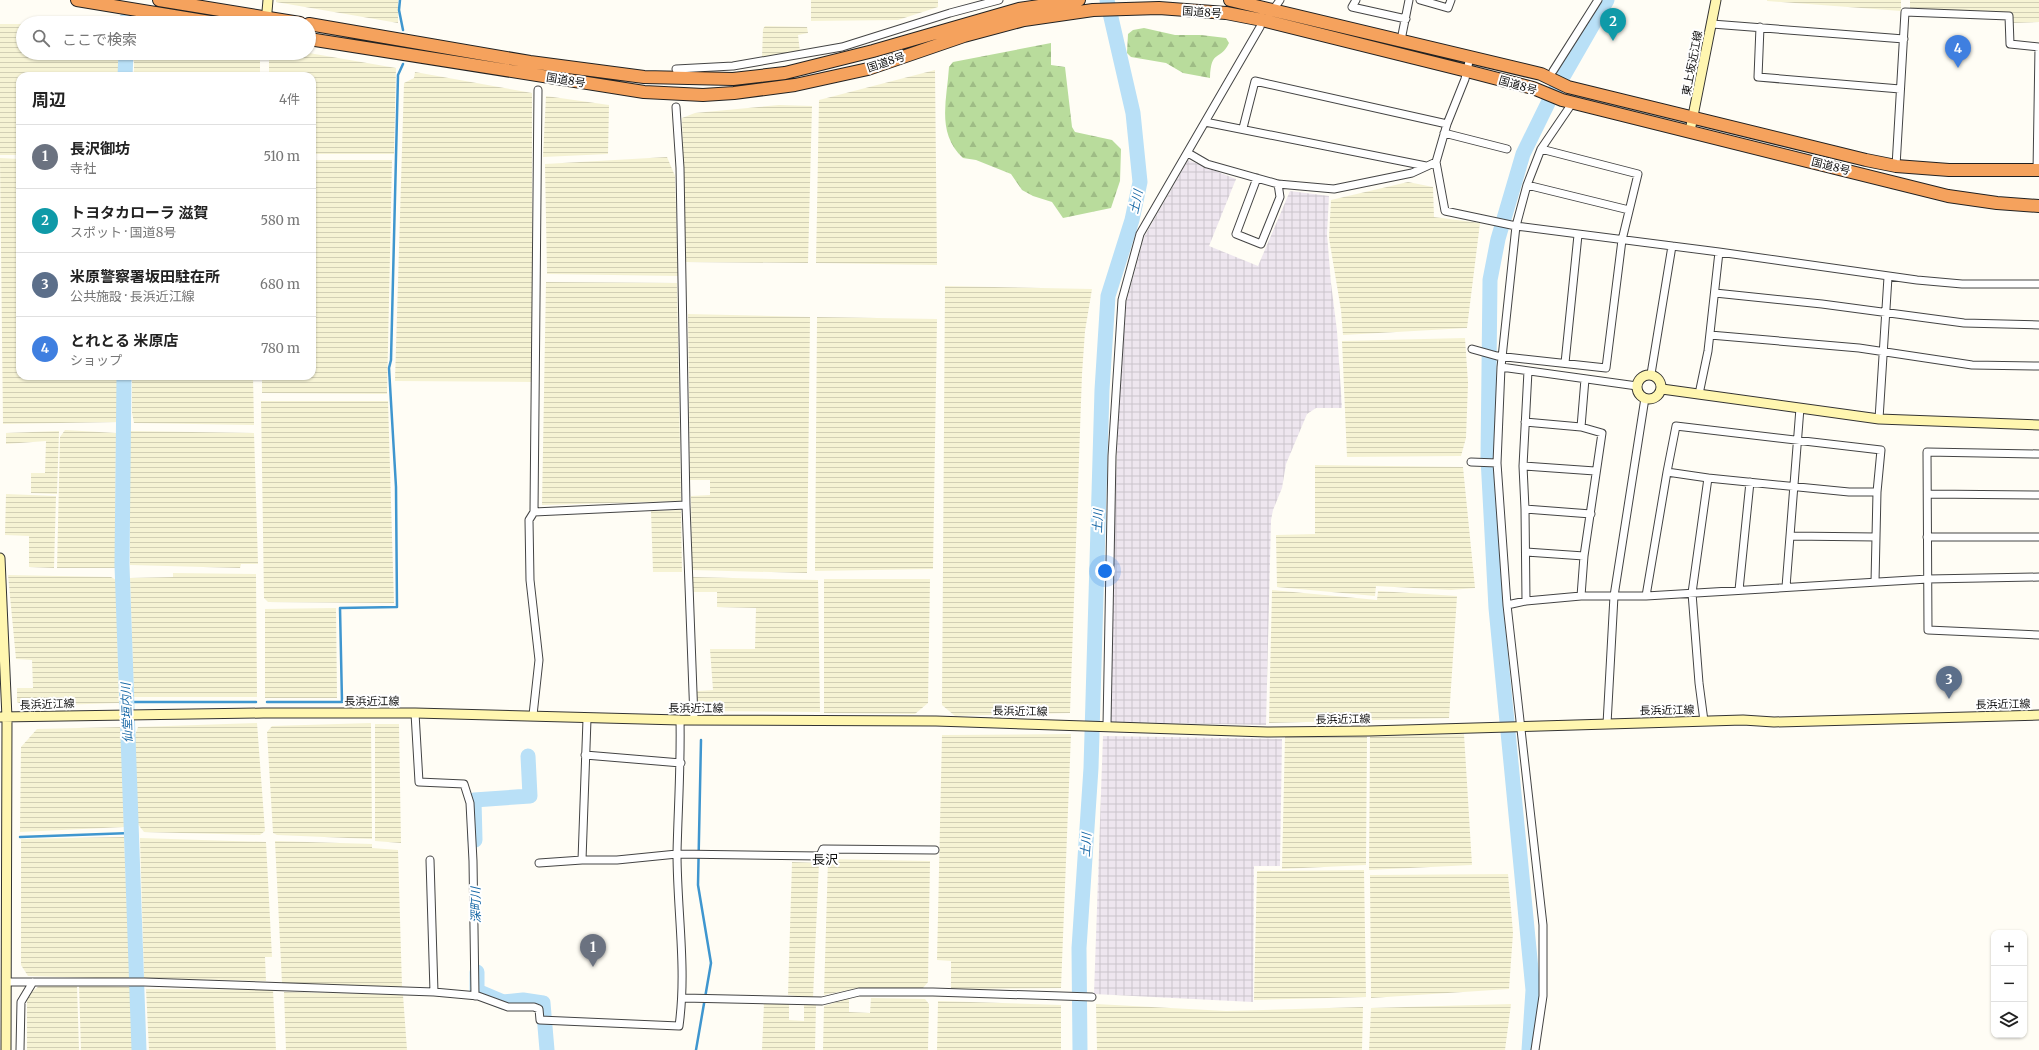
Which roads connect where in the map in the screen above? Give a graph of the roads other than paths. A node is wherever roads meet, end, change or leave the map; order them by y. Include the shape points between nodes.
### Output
1 (77, 0) edge
2 (159, 0) edge
3 (268, 0) edge
4 (999, 0) edge
5 (1079, 0) edge
6 (1230, 0) edge
7 (1356, 0) edge
8 (1409, 0) edge
9 (1420, 0) edge
10 (1451, 0) edge
11 (1598, 0) edge
12 (1716, 0) edge
13 (1277, 5) edge
14 (174, 16) edge
15 (245, 16) edge
16 (267, 16) edge
17 (1406, 19) junction
18 (1262, 20) junction
19 (1712, 24) junction
20 (316, 25) edge
21 (1760, 27) junction
22 (1904, 39) junction
23 (316, 40) edge
24 (1401, 40) junction
25 (2039, 47) edge
26 (1470, 57) junction
27 (676, 69) dead end
28 (1553, 70) dead end
29 (1467, 71) junction
30 (1900, 89) junction
31 (538, 90) dead end
32 (2038, 96) edge
33 (1568, 101) junction
34 (676, 107) dead end
35 (1693, 117) junction
36 (1205, 122) junction
37 (1447, 124) junction
38 (1243, 128) junction
39 (1690, 131) junction
40 (1444, 133) junction
41 (1507, 149) dead end
42 (1541, 149) junction
43 (1188, 153) junction
44 (1436, 162) junction
45 (1426, 166) junction
46 (1896, 166) junction
47 (2038, 173) edge
48 (1257, 178) junction
49 (1278, 184) junction
50 (1527, 184) junction
51 (2039, 206) edge
52 (1629, 210) junction
53 (1514, 225) junction
54 (1578, 235) junction
55 (1622, 240) junction
56 (1672, 246) junction
57 (1719, 252) junction
58 (1888, 277) junction
59 (2039, 284) edge
60 (1715, 294) junction
61 (1885, 314) junction
62 (2039, 325) edge
63 (1710, 335) junction
64 (1473, 350) dead end
65 (1883, 352) junction
66 (1499, 357) junction
67 (1565, 364) junction
68 (2039, 366) edge
69 (1501, 367) junction
70 (1528, 371) junction
71 (1651, 374) junction
72 (1585, 379) junction
73 (1637, 386) junction
74 (1662, 389) junction
75 (1699, 394) junction
76 (1645, 398) junction
77 (1800, 408) junction
78 (1879, 419) junction
79 (1525, 422) junction
80 (2039, 425) edge
81 (1581, 427) junction
82 (1797, 440) junction
83 (2039, 454) edge
84 (1471, 462) dead end
85 (1497, 463) junction
86 (1523, 466) junction
87 (1595, 471) junction
88 (1667, 472) junction
89 (1708, 478) junction
90 (1750, 482) junction
91 (1793, 487) junction
92 (1877, 492) junction
93 (1928, 494) junction
94 (2039, 495) edge
95 (686, 505) junction
96 (1524, 509) junction
97 (534, 512) junction
98 (1591, 514) junction
99 (1790, 536) junction
100 (1876, 537) junction
101 (1927, 537) junction
102 (2039, 537) edge
103 (1526, 552) junction
104 (1584, 556) junction
105 (0, 558) edge
106 (2039, 578) edge
107 (1928, 579) junction
108 (1875, 582) junction
109 (1786, 587) junction
110 (1, 590) edge
111 (1739, 590) junction
112 (1692, 593) junction
113 (1580, 596) junction
114 (1614, 596) junction
115 (1646, 596) junction
116 (1526, 601) junction
117 (1508, 605) junction
118 (2039, 635) edge
119 (415, 712) junction
120 (533, 715) junction
121 (2039, 715) edge
122 (3, 718) edge
123 (587, 718) junction
124 (694, 719) junction
125 (680, 720) junction
126 (1704, 721) junction
127 (1607, 724) junction
128 (1104, 725) junction
129 (1520, 727) junction
130 (2, 751) edge
131 (585, 755) junction
132 (681, 763) junction
133 (3, 820) edge
134 (935, 850) dead end
135 (677, 854) junction
136 (430, 860) dead end
137 (582, 860) junction
138 (539, 863) dead end
139 (4, 868) edge
140 (3, 982) edge
141 (33, 982) junction
142 (434, 992) junction
143 (474, 996) junction
144 (1092, 997) dead end
145 (683, 998) junction
146 (6, 1050) edge
147 (20, 1050) edge
148 (1535, 1050) edge

1 - 14 highway
2 - 15 highway
3 - 16 main road
4 - 27 street via 950,12 842,47 734,66
5 - 20 highway, 国道8号 via 1019,9 880,49 785,72 733,79 644,77 530,62
6 - 13 highway, 国道8号
7 - 17 street via 1352,7
8 - 17 street
9 - 10 street via 1448,8
11 - 28 street
12 - 19 main road, 東上坂近江線
13 - 24 highway, 国道8号
17 - 24 street
18 - 23 highway, 国道8号 via 1226,13 1159,8 1093,10 1024,20 964,36 868,69 832,77 795,85 703,95 644,92
18 - 29 highway, 国道8号
18 - 36 street
19 - 21 street
19 - 35 main road, 東上坂近江線
21 - 22 street
21 - 30 street via 1758,77
22 - 25 street via 1906,12 2009,16 2010,44
22 - 30 street
24 - 26 highway, 国道8号
25 - 32 street
26 - 29 street
26 - 35 highway, 国道8号 via 1541,74 1568,87
29 - 33 highway, 国道8号 via 1533,88
29 - 37 street
30 - 46 street
31 - 97 street
32 - 47 street
33 - 39 highway, 国道8号
33 - 42 street
34 - 95 street via 680,176
35 - 39 main road, 東上坂近江線
35 - 46 highway, 国道8号
36 - 38 street
36 - 43 street
37 - 38 street via 1255,81
37 - 40 street
38 - 45 street
39 - 51 highway, 国道8号 via 1948,196
40 - 41 street
40 - 44 street
42 - 50 street
42 - 52 street via 1638,174
43 - 48 street via 1207,164
43 - 128 street via 1140,234 1122,300 1112,456
44 - 45 street
44 - 53 street via 1445,211
45 - 49 street via 1412,173 1334,189
46 - 47 highway, 国道8号
48 - 49 street
48 - 49 street via 1236,234 1261,244 1280,197
50 - 52 street
50 - 53 street
52 - 55 street
53 - 54 street
53 - 66 street
54 - 55 street
54 - 67 street
55 - 56 street
55 - 67 street via 1606,368
56 - 57 street
56 - 71 street
57 - 58 street
57 - 60 street
58 - 59 street via 1962,284
58 - 61 street
60 - 61 street via 1822,304
60 - 63 street
61 - 62 street via 1964,323
61 - 65 street
63 - 65 street
63 - 75 street
64 - 66 street
65 - 68 street via 1972,365
65 - 78 street
66 - 67 street
66 - 69 street
69 - 70 street
69 - 85 street
70 - 72 street
70 - 79 street
71 - 73 main road via 1640,379
71 - 74 main road via 1660,381
72 - 73 street
72 - 81 street
73 - 76 main road via 1639,394
74 - 75 main road
74 - 76 main road via 1655,398
75 - 77 main road
76 - 114 street
77 - 78 main road
77 - 82 street
78 - 80 main road
79 - 81 street
79 - 86 street
81 - 87 street via 1602,433
82 - 88 street via 1676,426
82 - 91 street
82 - 92 street via 1881,450
83 - 93 street via 1927,452
84 - 85 street
85 - 117 street
86 - 87 street
86 - 96 street
87 - 98 street
88 - 89 street
88 - 115 street
89 - 90 street
89 - 112 street
90 - 91 street
90 - 111 street
91 - 92 street
91 - 99 street
92 - 100 street
93 - 94 street
93 - 101 street
95 - 97 street
95 - 124 street
96 - 98 street
96 - 103 street
97 - 120 street via 530,520 530,580 539,660
98 - 104 street
99 - 100 street
99 - 109 street
100 - 108 street
101 - 102 street
101 - 107 street
103 - 104 street
103 - 116 street
104 - 113 street
105 - 110 main road
106 - 107 street
107 - 108 street
107 - 118 street via 1928,630
108 - 109 street
109 - 111 street
110 - 122 main road
111 - 112 street
112 - 115 street
112 - 126 street
113 - 114 street
113 - 116 street
114 - 115 street
114 - 127 street
116 - 117 street
117 - 129 street
119 - 120 main road, 長浜近江線
119 - 122 main road, 長浜近江線 via 120,714
119 - 143 street via 419,782 464,784 470,803
120 - 123 main road, 長浜近江線
121 - 126 main road, 長浜近江線 via 1774,722
122 - 130 main road
123 - 125 main road, 長浜近江線
123 - 131 street
124 - 125 main road, 長浜近江線
124 - 128 main road, 長浜近江線
125 - 132 street
126 - 127 main road, 長浜近江線
127 - 129 main road, 長浜近江線
128 - 129 main road, 長浜近江線 via 1267,732
129 - 148 street via 1542,924 1543,996
130 - 133 main road
131 - 132 street
131 - 137 street
132 - 135 street
133 - 139 main road
134 - 135 street via 823,849 820,856
135 - 137 street via 617,860
135 - 145 street
136 - 142 street
137 - 138 street
139 - 140 main road
140 - 141 street
140 - 146 main road
141 - 142 street
141 - 147 street via 21,1002
142 - 143 street
143 - 145 street via 508,1007 534,1007 539,1009 540,1020 679,1026
144 - 145 street via 860,992 822,1001

